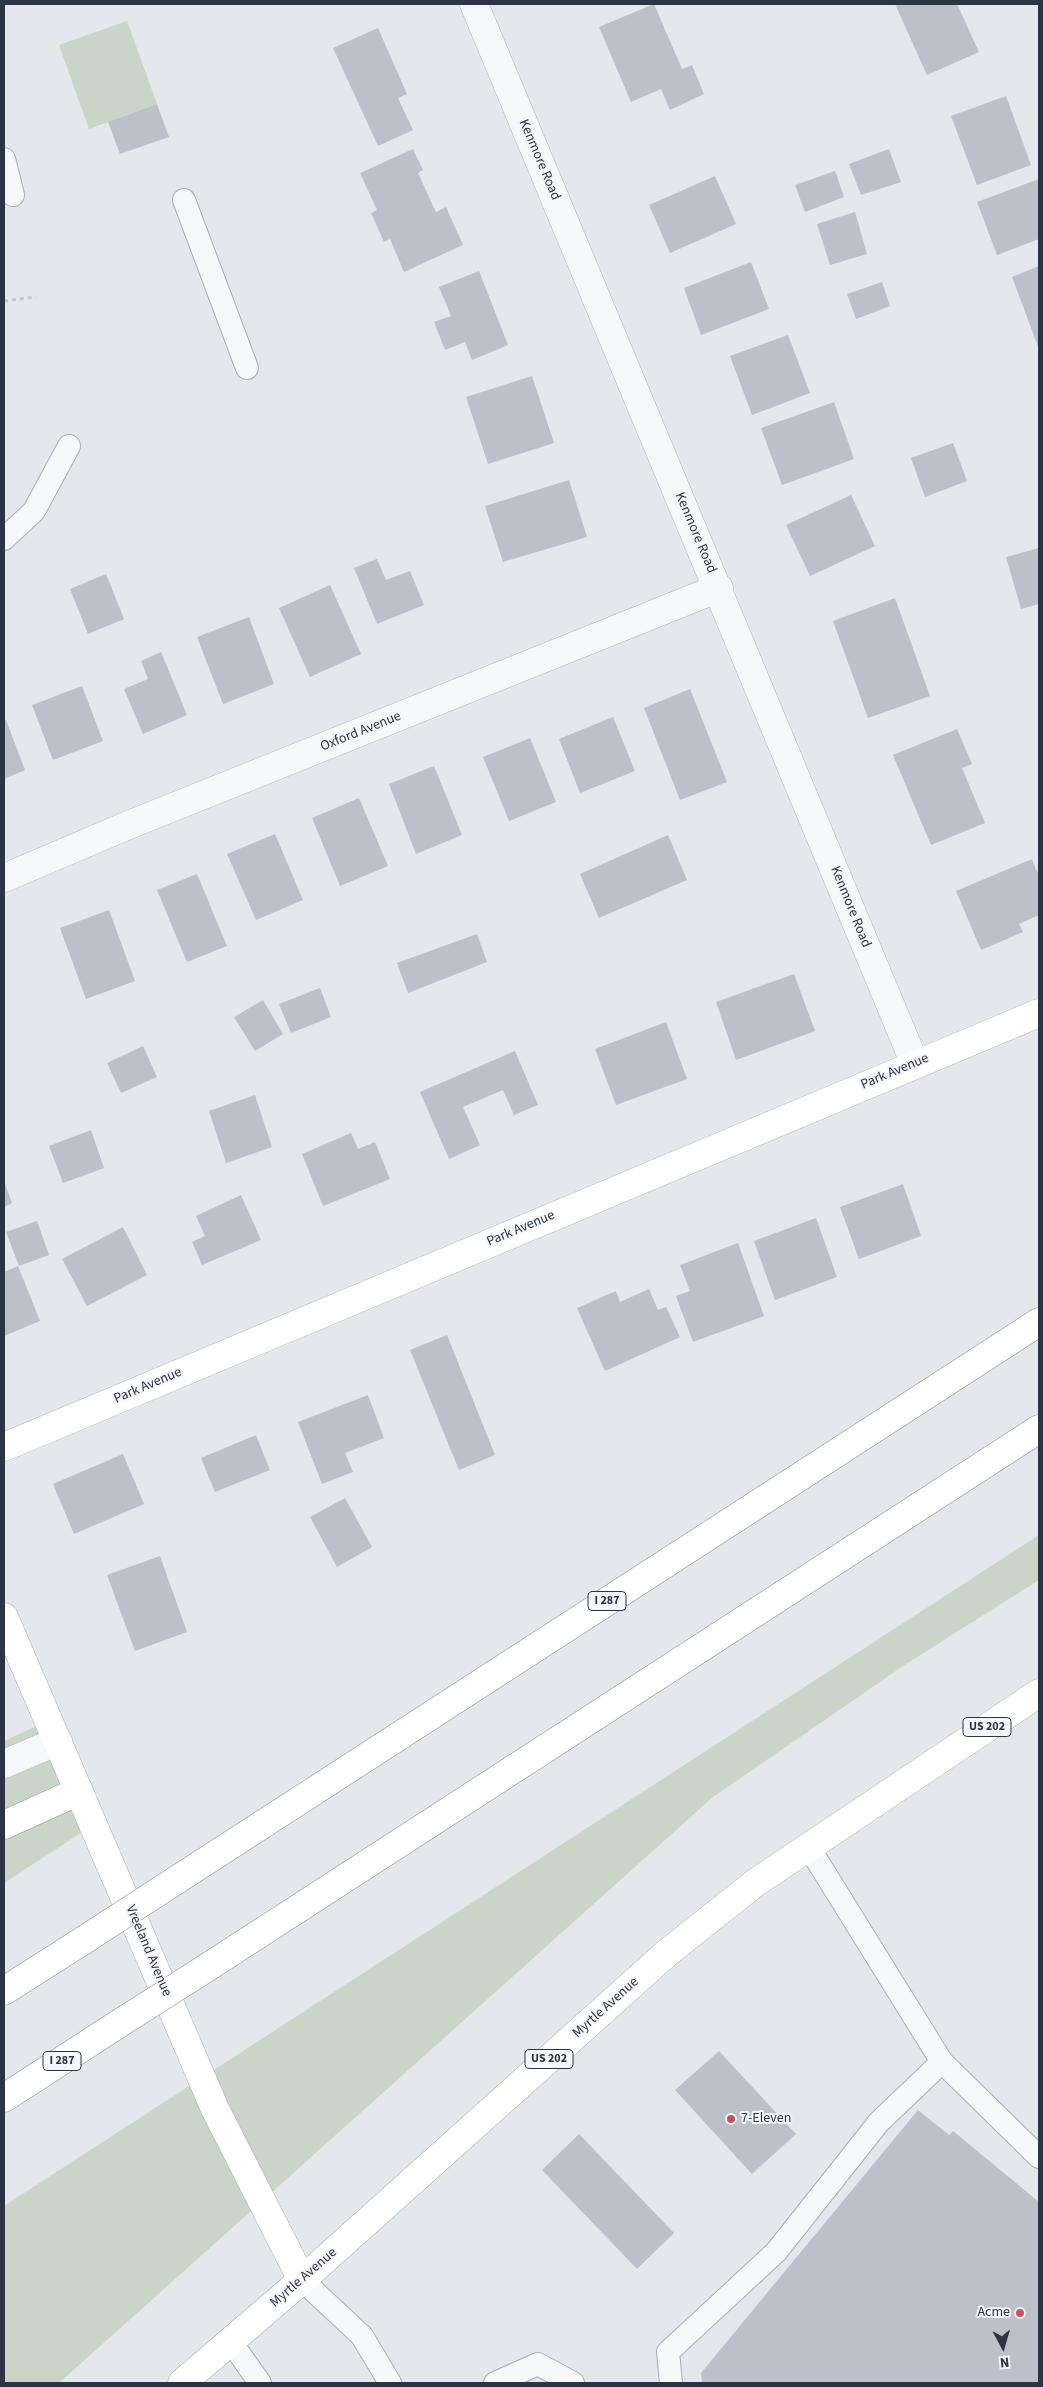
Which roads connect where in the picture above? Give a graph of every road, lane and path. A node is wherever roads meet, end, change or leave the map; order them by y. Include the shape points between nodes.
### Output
1 (482, 6) edge
2 (4, 159) edge
3 (13, 195) dead end
4 (184, 200) dead end
5 (36, 297) dead end
6 (4, 301) edge
7 (248, 368) dead end
8 (69, 446) dead end
9 (4, 539) edge
10 (718, 588) junction
11 (4, 878) edge
12 (1039, 1013) edge
13 (915, 1064) junction
14 (1039, 1322) edge
15 (1039, 1429) edge
16 (4, 1447) edge
17 (4, 1617) edge
18 (1039, 1693) edge
19 (58, 1741) junction
20 (4, 1764) edge
21 (79, 1791) junction
22 (4, 1825) edge
23 (808, 1846) junction
24 (4, 1991) edge
25 (942, 2062) junction
26 (4, 2098) edge
27 (1039, 2157) edge
28 (302, 2280) junction
29 (230, 2342) junction
30 (182, 2383) edge
31 (260, 2383) edge
32 (390, 2383) edge
33 (495, 2383) edge
34 (573, 2383) edge
35 (671, 2383) edge

1 - 10 street, Kenmore Road
2 - 3 lane
4 - 7 lane
5 - 6 path
8 - 9 lane via 34,511
10 - 11 street, Oxford Avenue
10 - 13 street, Kenmore Road
12 - 13 main road, Park Avenue
13 - 16 main road, Park Avenue
14 - 24 main road, I 287, bridge
15 - 26 main road, I 287, bridge
17 - 19 main road, Vreeland Avenue
18 - 23 main road, Myrtle Avenue / US 202
19 - 20 street
19 - 21 main road, Vreeland Avenue
21 - 22 main road
21 - 28 main road, Vreeland Avenue via 215,2109
23 - 25 lane
23 - 28 main road, Myrtle Avenue / US 202 via 755,1883 667,1953
25 - 27 lane
25 - 35 lane via 879,2122 776,2252 668,2352
28 - 29 main road, Myrtle Avenue / US 202
28 - 32 lane via 362,2336
29 - 30 main road, Myrtle Avenue / US 202
29 - 31 lane
33 - 34 lane via 538,2364

